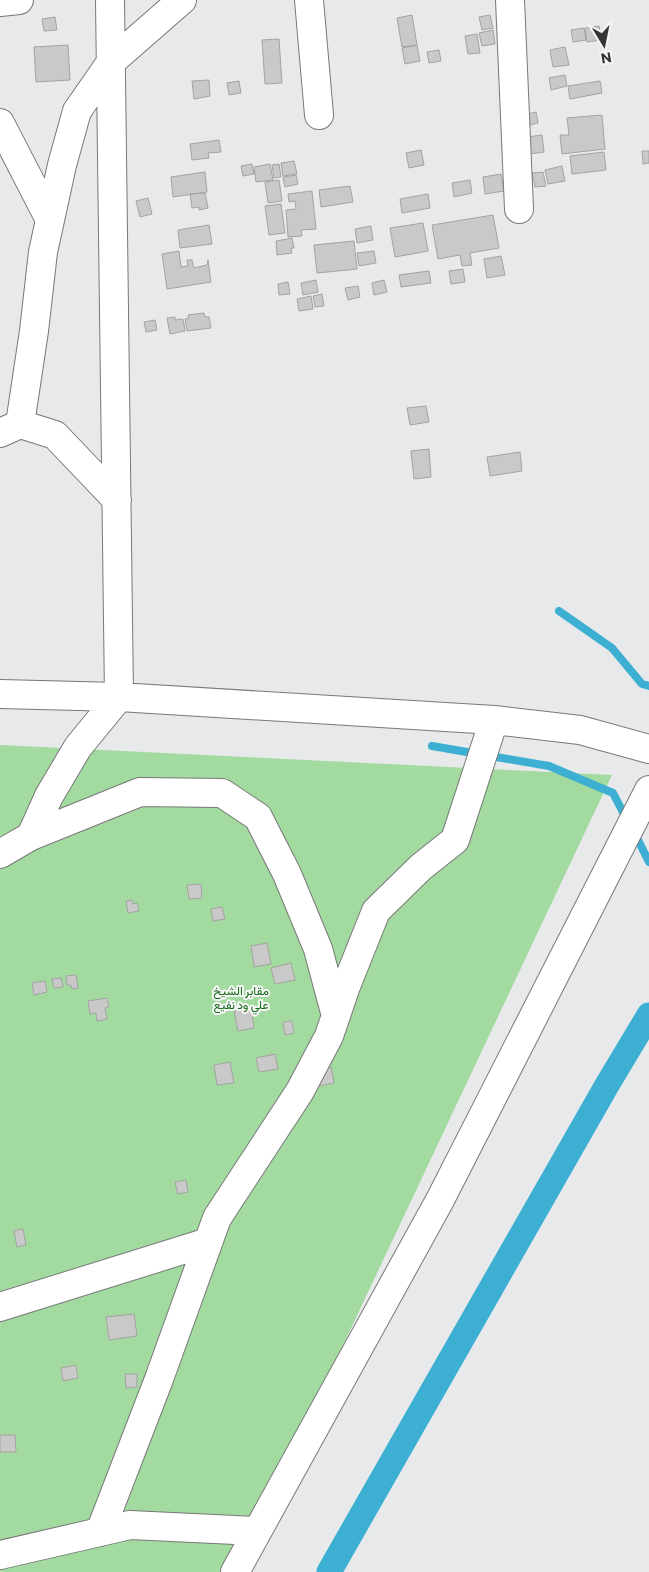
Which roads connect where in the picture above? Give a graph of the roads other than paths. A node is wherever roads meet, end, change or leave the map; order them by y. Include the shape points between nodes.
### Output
1 (110, 0) edge
2 (182, 0) edge
3 (309, 0) edge
4 (510, 0) edge
5 (111, 62) junction
6 (319, 115) dead end
7 (0, 123) edge
8 (519, 209) dead end
9 (50, 220) junction
10 (10, 428) edge
11 (117, 500) junction
12 (0, 694) edge
13 (119, 697) junction
14 (494, 720) junction
15 (649, 749) edge
16 (649, 790) edge
17 (31, 836) junction
18 (0, 854) edge
19 (336, 1016) junction
20 (208, 1242) junction
21 (0, 1306) edge
22 (257, 1531) junction
23 (100, 1532) junction
24 (0, 1555) edge
25 (235, 1572) edge

1 - 5 street
2 - 5 street
3 - 6 street
4 - 8 street
5 - 9 street via 77,111
5 - 11 street
7 - 9 street
9 - 10 street via 34,331
10 - 11 street via 55,435
11 - 13 street
12 - 13 street
13 - 14 street
13 - 17 street via 78,746 49,796
14 - 15 street via 580,730
14 - 19 street via 455,840 420,867 376,911
16 - 22 street via 440,1200
17 - 18 street
17 - 19 street via 140,792 222,793 258,816 287,874 318,950
19 - 20 street via 300,1091 217,1218
20 - 21 street
20 - 23 street
22 - 23 street via 130,1525
22 - 25 street
23 - 24 street

